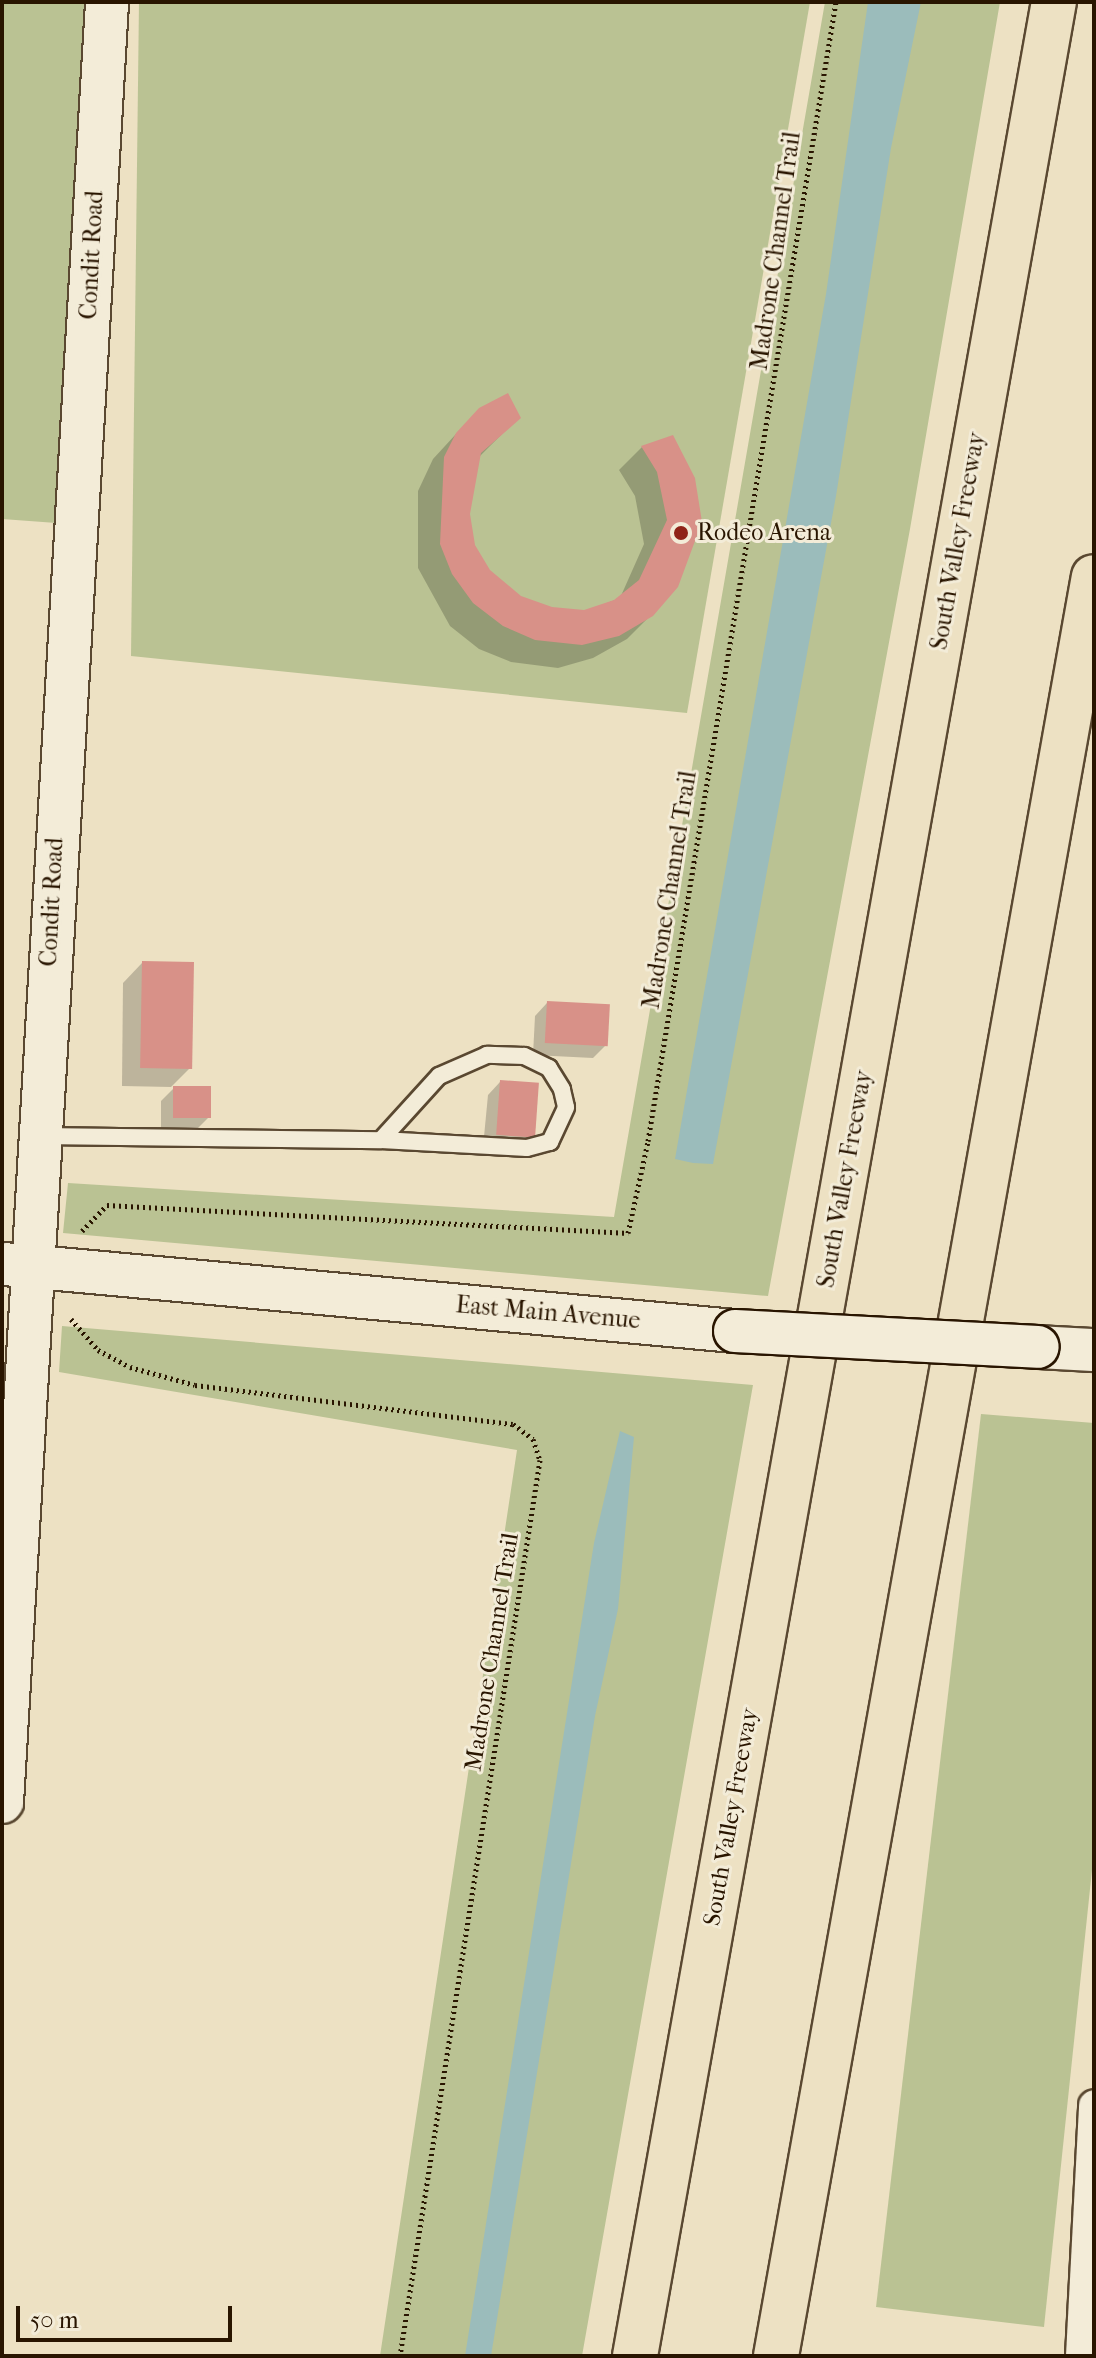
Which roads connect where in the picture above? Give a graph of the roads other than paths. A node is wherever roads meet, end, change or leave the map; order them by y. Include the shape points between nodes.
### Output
1 (107, 2) edge
2 (1054, 2) edge
3 (1094, 577) edge
4 (38, 1136) junction
5 (381, 1140) junction
6 (16, 1264) edge
7 (1094, 1350) edge
8 (2, 1802) edge
9 (1094, 2105) edge
10 (635, 2356) edge
11 (776, 2356) edge
12 (1081, 2356) edge

1 - 4 street, Condit Road
2 - 10 highway, South Valley Freeway
3 - 11 highway
4 - 5 lane
4 - 6 street, Condit Road
5 - 5 lane via 527,1148 550,1142 566,1107 562,1089 549,1068 524,1056 487,1055 439,1076
6 - 7 street, East Main Avenue, bridge via 735,1331
6 - 8 street, Condit Road
9 - 12 street

